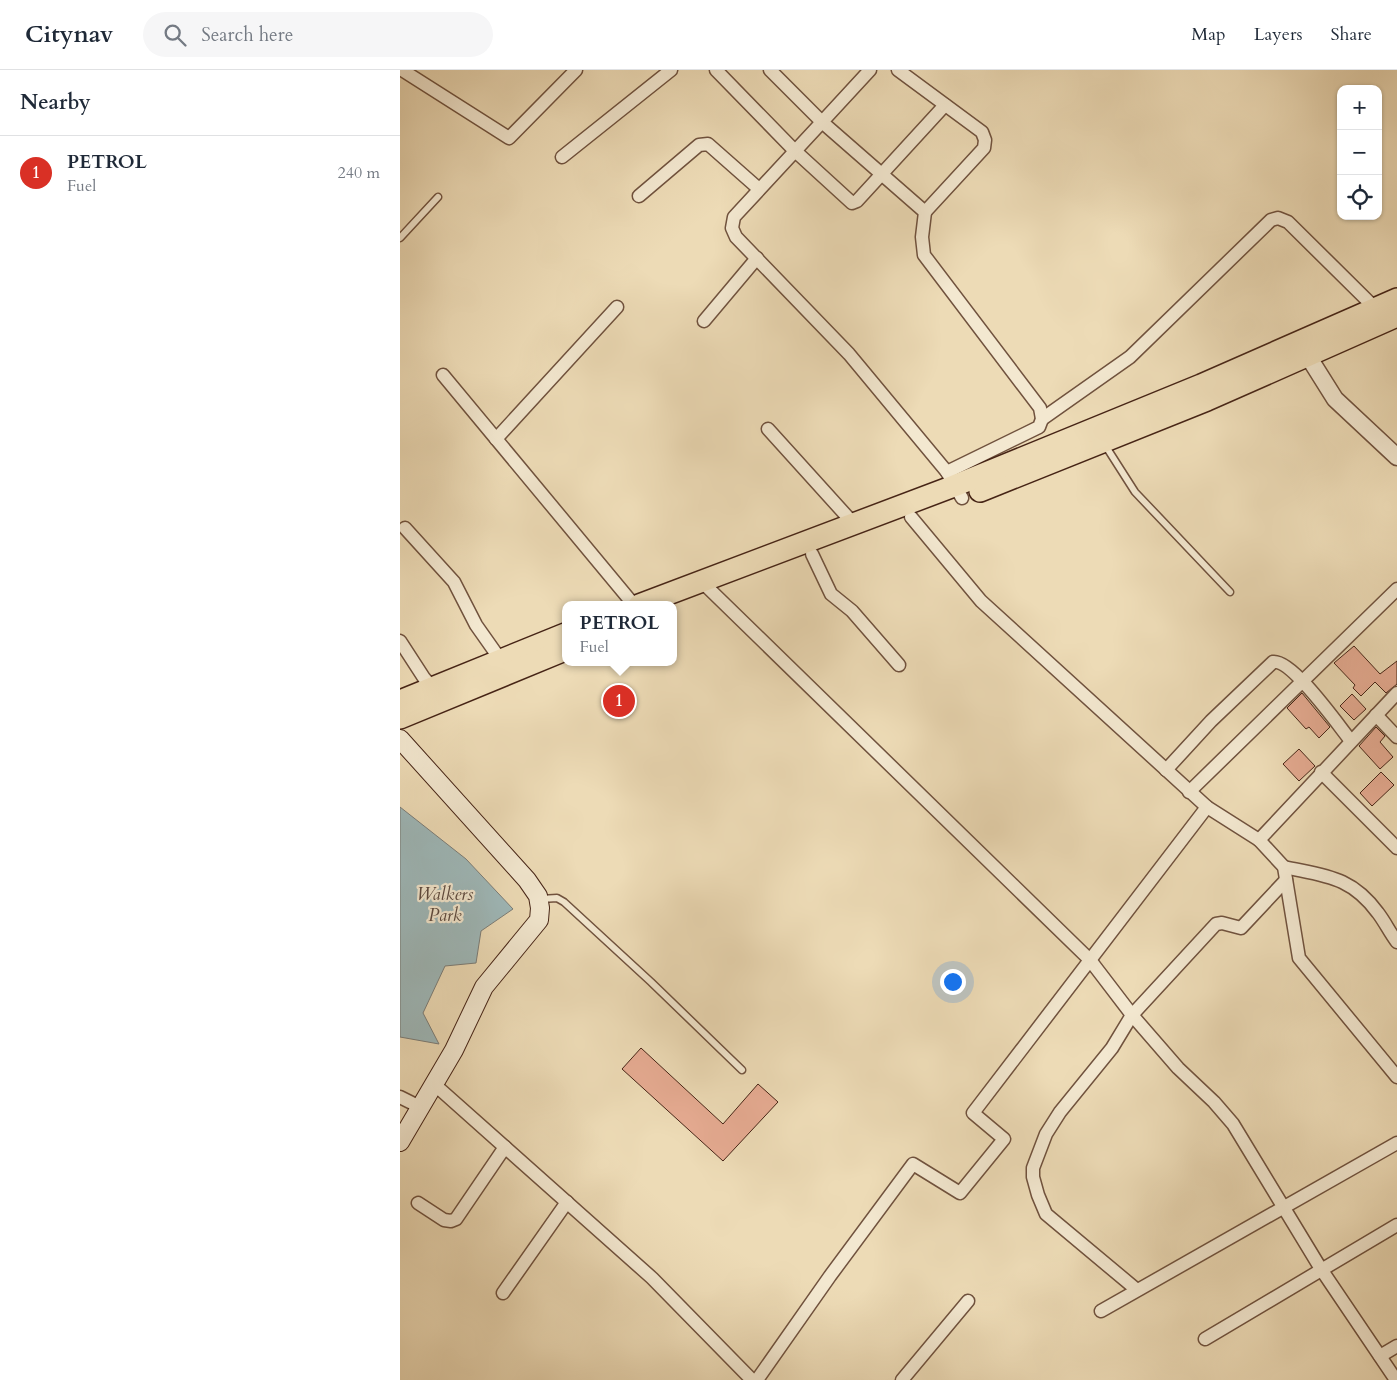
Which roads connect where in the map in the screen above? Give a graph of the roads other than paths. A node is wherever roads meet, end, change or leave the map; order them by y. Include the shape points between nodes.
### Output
1 (402, 70) edge
2 (576, 70) edge
3 (671, 70) edge
4 (716, 70) edge
5 (770, 70) edge
6 (870, 70) edge
7 (898, 70) edge
8 (945, 105) junction
9 (822, 122) junction
10 (794, 150) junction
11 (562, 157) dead end
12 (881, 174) junction
13 (759, 189) junction
14 (639, 196) dead end
15 (438, 197) dead end
16 (925, 212) junction
17 (400, 238) edge
18 (757, 258) junction
19 (1397, 299) edge
20 (617, 307) dead end
21 (1375, 308) junction
22 (1397, 316) edge
23 (704, 321) dead end
24 (1308, 356) junction
25 (1279, 360) junction
26 (443, 375) dead end
27 (1042, 419) junction
28 (768, 429) dead end
29 (496, 439) junction
30 (1103, 442) junction
31 (1397, 457) edge
32 (955, 485) junction
33 (911, 517) junction
34 (853, 523) junction
35 (405, 528) dead end
36 (812, 554) junction
37 (707, 587) junction
38 (1397, 589) edge
39 (1230, 592) dead end
40 (631, 601) edge
41 (654, 601) edge
42 (677, 606) edge
43 (562, 635) edge
44 (400, 641) edge
45 (562, 651) edge
46 (500, 659) junction
47 (899, 665) dead end
48 (1304, 683) junction
49 (432, 687) junction
50 (1397, 693) edge
51 (400, 700) edge
52 (1376, 714) junction
53 (400, 718) edge
54 (1397, 737) edge
55 (400, 739) edge
56 (1351, 741) junction
57 (1166, 770) junction
58 (1321, 772) junction
59 (1189, 792) junction
60 (1207, 807) junction
61 (1258, 840) junction
62 (1397, 848) edge
63 (1285, 873) junction
64 (538, 899) junction
65 (1397, 942) edge
66 (1090, 960) junction
67 (1132, 1015) junction
68 (742, 1070) dead end
69 (1397, 1077) edge
70 (434, 1084) junction
71 (400, 1097) edge
72 (420, 1107) junction
73 (400, 1142) edge
74 (1397, 1143) edge
75 (505, 1147) junction
76 (567, 1202) junction
77 (418, 1203) dead end
78 (1283, 1206) junction
79 (1397, 1225) edge
80 (1321, 1269) junction
81 (1137, 1290) junction
82 (504, 1293) dead end
83 (968, 1301) dead end
84 (1101, 1311) dead end
85 (1205, 1338) dead end
86 (1397, 1346) edge
87 (1380, 1356) junction
88 (752, 1380) edge
89 (757, 1380) edge
90 (902, 1380) edge
91 (1396, 1380) edge

1 - 2 street via 509,138
3 - 11 street
4 - 10 street
5 - 9 street
6 - 9 street
7 - 8 street
8 - 12 street
8 - 16 street via 982,132 984,148
9 - 10 street
9 - 12 street
10 - 12 street via 848,202 857,201
10 - 13 street
12 - 16 street
13 - 14 street via 704,143
13 - 18 street via 734,217 732,228 736,237
15 - 17 lane
16 - 27 street via 924,255 1040,408
18 - 23 street
18 - 32 street via 849,354
19 - 21 highway
20 - 29 street
21 - 25 highway
21 - 27 street via 1288,222 1278,218 1271,220 1130,357
22 - 24 highway
24 - 25 highway
24 - 31 street via 1335,399
25 - 30 highway
25 - 32 highway
26 - 29 street
27 - 32 street via 1039,427
28 - 34 street
29 - 40 street
30 - 32 highway
30 - 39 lane via 1136,492
32 - 33 highway
32 - 34 highway
33 - 36 highway
33 - 57 street via 981,601
34 - 37 highway
35 - 46 street via 454,582 476,625
36 - 37 highway
36 - 47 street via 832,594 852,611
37 - 41 highway
37 - 42 highway
37 - 66 street
38 - 48 street
43 - 46 highway
44 - 49 street
45 - 53 highway
46 - 49 highway
48 - 56 street
48 - 57 street via 1282,663 1272,662
48 - 59 street
49 - 51 highway
50 - 52 street
52 - 54 street
52 - 56 street
55 - 64 main road via 527,880
56 - 58 street
57 - 59 street
58 - 61 street
58 - 62 street
59 - 60 street
60 - 61 street
60 - 66 street
61 - 63 street
63 - 65 street via 1333,876 1366,898
63 - 67 street via 1241,928 1216,924
63 - 69 street via 1299,958
64 - 68 lane via 550,897 564,902
64 - 70 main road via 539,920 484,987
66 - 67 street
66 - 89 street via 973,1113 1004,1139 960,1193 913,1164
67 - 78 street via 1178,1068 1234,1124
67 - 81 street via 1112,1048 1056,1119 1036,1156 1032,1177 1046,1214
70 - 72 main road
70 - 75 street
71 - 72 street
72 - 73 main road
74 - 78 street
75 - 76 street
75 - 77 street via 456,1219 444,1220
76 - 82 street
76 - 88 street via 652,1278
78 - 80 street
78 - 81 street
79 - 80 street
80 - 85 street
80 - 87 street
81 - 84 street
83 - 90 street
86 - 87 street
87 - 91 street

